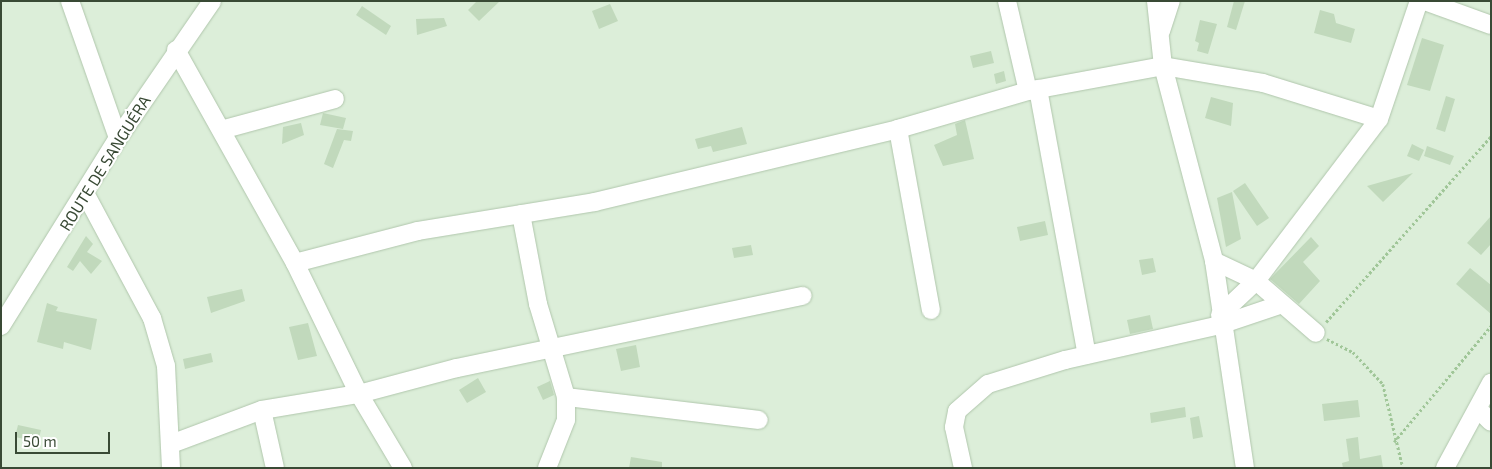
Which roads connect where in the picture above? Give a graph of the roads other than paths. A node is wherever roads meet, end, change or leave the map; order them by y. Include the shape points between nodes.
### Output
1 (70, 1) edge
2 (212, 1) edge
3 (1007, 1) edge
4 (1156, 1) edge
5 (1171, 1) edge
6 (1419, 1) edge
7 (1425, 1) edge
8 (1491, 25) edge
9 (1160, 36) junction
10 (176, 50) junction
11 (1162, 66) junction
12 (1033, 90) junction
13 (335, 99) dead end
14 (1379, 119) junction
15 (898, 129) junction
16 (221, 130) junction
17 (118, 138) junction
18 (86, 196) junction
19 (521, 214) junction
20 (1214, 261) junction
21 (295, 263) junction
22 (1256, 281) junction
23 (803, 296) dead end
24 (1279, 305) junction
25 (931, 310) dead end
26 (1220, 320) junction
27 (1, 326) edge
28 (1316, 333) road end
29 (549, 350) junction
30 (1087, 356) junction
31 (1491, 383) edge
32 (359, 394) junction
33 (566, 397) junction
34 (1478, 409) junction
35 (262, 410) junction
36 (759, 420) dead end
37 (1491, 422) edge
38 (171, 444) junction
39 (171, 468) edge
40 (275, 468) edge
41 (403, 468) edge
42 (548, 468) edge
43 (963, 468) edge
44 (1245, 468) edge
45 (1445, 468) edge

1 - 17 street
2 - 10 street, ROUTE DE SANGUÉRA
3 - 12 street
4 - 9 street
5 - 9 street
6 - 14 street
7 - 8 street
9 - 11 street
10 - 16 street
10 - 17 street, ROUTE DE SANGUÉRA
11 - 12 street
11 - 14 street via 1263,83
11 - 20 street
12 - 15 street
12 - 30 street
13 - 16 street
14 - 22 street
15 - 19 street via 595,202
15 - 25 street
16 - 21 street
17 - 18 street, ROUTE DE SANGUÉRA
18 - 27 street, ROUTE DE SANGUÉRA
18 - 38 street via 152,318 166,366
19 - 21 street via 418,231
19 - 29 street
20 - 22 street
20 - 26 street
21 - 32 street
22 - 24 street
22 - 26 street
23 - 29 street
24 - 26 street
24 - 28 street
26 - 30 street
26 - 44 street
29 - 32 street
29 - 33 street
30 - 43 street via 988,384 972,397 957,411 954,427
31 - 34 street
32 - 35 street
32 - 41 street
33 - 36 street
33 - 42 street via 566,420
34 - 37 street
34 - 45 street
35 - 38 street
35 - 40 street
38 - 39 street

